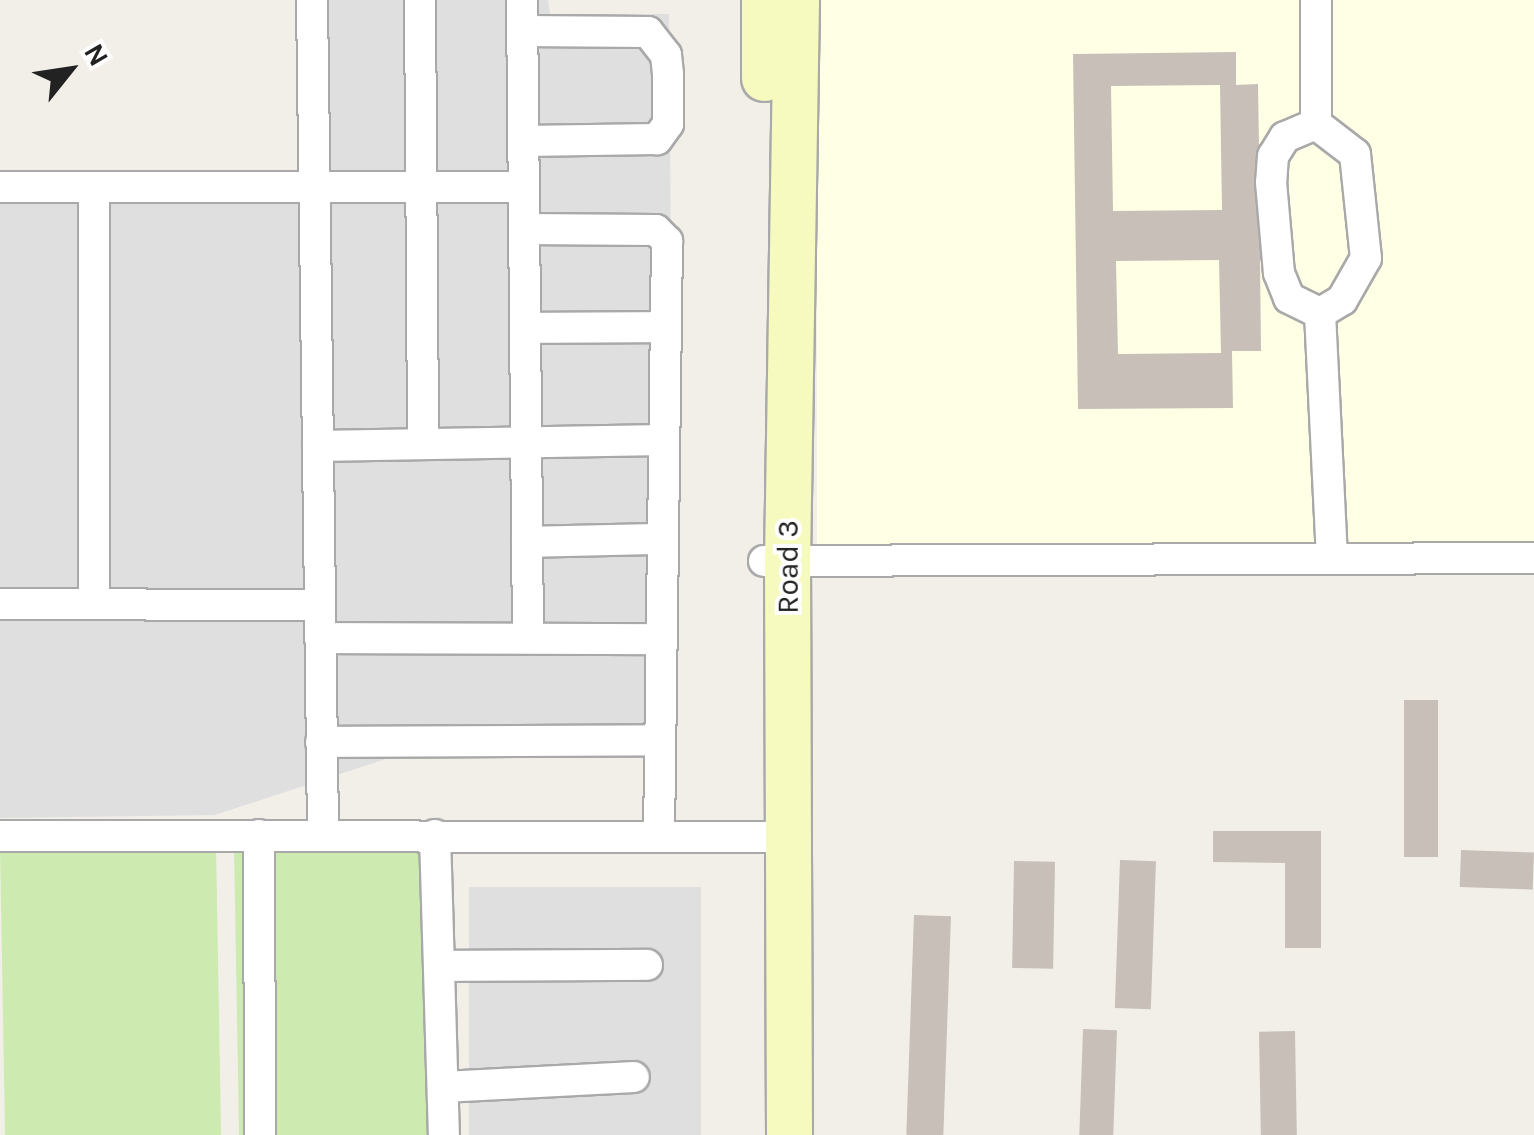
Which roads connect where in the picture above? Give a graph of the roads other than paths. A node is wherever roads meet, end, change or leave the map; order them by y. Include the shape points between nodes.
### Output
1 (312, 0) edge
2 (420, 0) edge
3 (522, 0) edge
4 (764, 0) edge
5 (796, 0) edge
6 (1316, 0) edge
7 (522, 31) junction
8 (1316, 124) junction
9 (523, 141) junction
10 (94, 187) junction
11 (314, 187) junction
12 (421, 187) junction
13 (524, 187) junction
14 (0, 188) edge
15 (524, 229) junction
16 (1320, 313) junction
17 (525, 328) junction
18 (665, 328) junction
19 (664, 440) junction
20 (526, 442) junction
21 (423, 443) junction
22 (318, 446) junction
23 (662, 540) junction
24 (527, 542) junction
25 (1332, 558) junction
26 (1534, 558) edge
27 (776, 561) junction
28 (0, 604) edge
29 (94, 604) junction
30 (320, 605) junction
31 (320, 638) junction
32 (528, 638) junction
33 (661, 638) junction
34 (660, 740) junction
35 (322, 742) junction
36 (323, 834) junction
37 (259, 835) junction
38 (435, 835) junction
39 (0, 836) edge
40 (659, 836) junction
41 (776, 837) junction
42 (647, 965) dead end
43 (440, 966) junction
44 (634, 1077) dead end
45 (444, 1087) junction
46 (260, 1135) edge
47 (444, 1135) edge
48 (763, 1135) edge
49 (789, 1135) edge

1 - 11 street
2 - 12 street
3 - 7 street
4 - 27 street, Road 3
5 - 27 street, Road 3
6 - 8 street
7 - 9 street
7 - 9 street via 648,32 666,56 668,74 668,124 657,138
8 - 16 street via 1355,154 1366,258 1342,300
8 - 16 street via 1285,138 1274,156 1271,182 1279,273 1288,298
9 - 13 street
10 - 11 street
10 - 14 street
10 - 29 street
11 - 12 street
11 - 22 street
12 - 13 street
12 - 21 street
13 - 15 street
15 - 17 street
15 - 18 street via 662,233
16 - 25 street
17 - 18 street
17 - 20 street
18 - 19 street
19 - 20 street
19 - 23 street
20 - 21 street
20 - 24 street
21 - 22 street
22 - 30 street
23 - 24 street
23 - 33 street
24 - 32 street
25 - 26 street
25 - 27 street
27 - 41 street, Road 3
28 - 29 street
29 - 30 street
30 - 31 street
31 - 32 street
31 - 35 street
32 - 33 street
33 - 34 street
34 - 35 street
34 - 40 street
35 - 36 street
36 - 37 street
36 - 38 street
37 - 39 street
37 - 46 street
38 - 40 street
38 - 43 street
40 - 41 street
41 - 48 street, Road 3
41 - 49 street, Road 3
42 - 43 street
43 - 45 street
44 - 45 street
45 - 47 street

